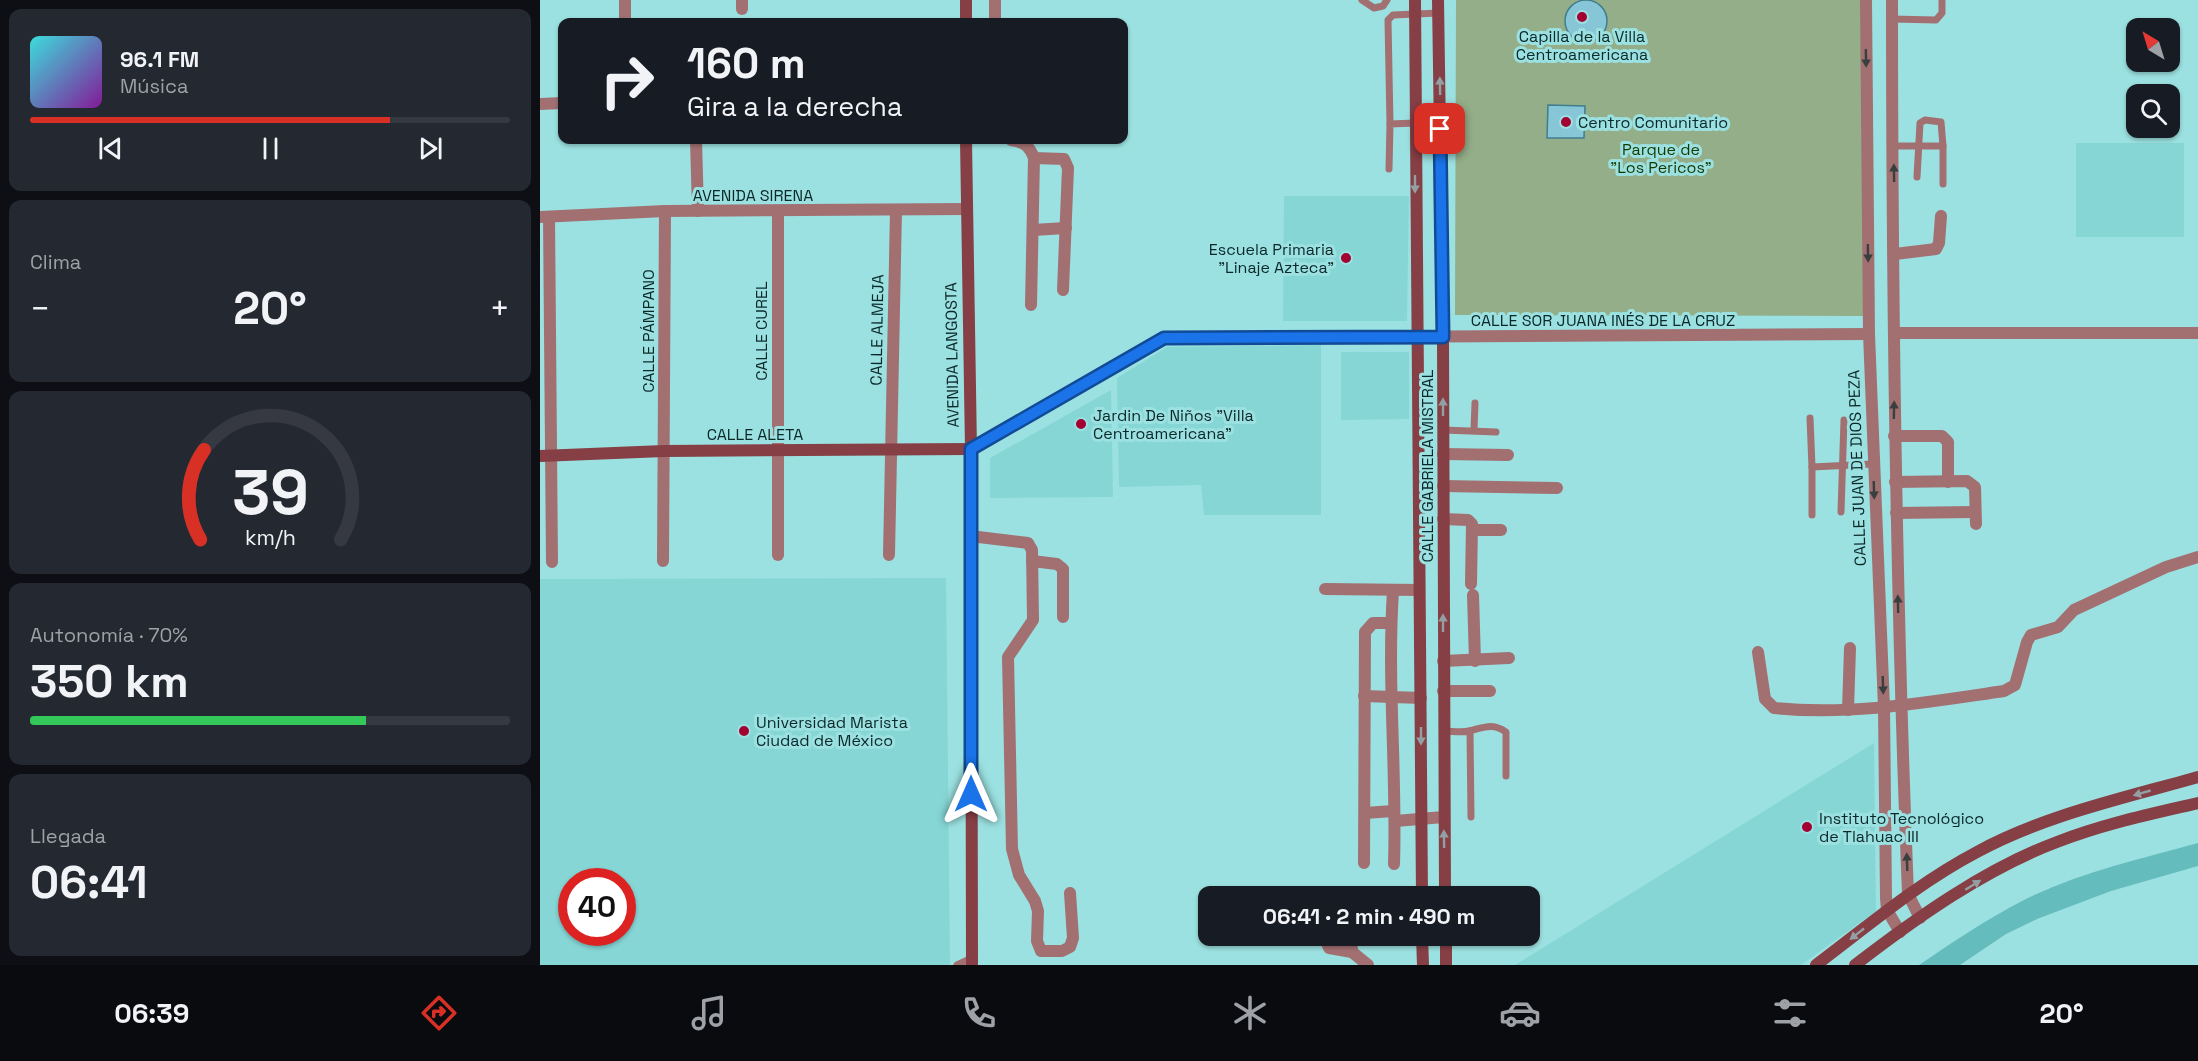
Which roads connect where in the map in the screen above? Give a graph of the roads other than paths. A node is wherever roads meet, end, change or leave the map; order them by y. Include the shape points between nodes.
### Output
1 (625, 0) edge
2 (966, 0) edge
3 (995, 0) edge
4 (1362, 0) edge
5 (1387, 0) edge
6 (1415, 0) edge
7 (1866, 0) edge
8 (1893, 0) edge
9 (1942, 0) edge
10 (1439, 6) edge
11 (1415, 14) junction
12 (625, 18) edge
13 (966, 18) edge
14 (995, 18) edge
15 (1893, 19) junction
16 (540, 104) edge
17 (558, 104) edge
18 (1390, 123) junction
19 (1415, 123) junction
20 (696, 144) edge
21 (966, 144) edge
22 (1026, 144) edge
23 (1893, 146) junction
24 (1917, 146) junction
25 (1943, 146) junction
26 (1034, 158) junction
27 (1389, 169) dead end
28 (1917, 177) dead end
29 (1943, 184) dead end
30 (966, 209) junction
31 (896, 210) junction
32 (664, 211) junction
33 (698, 211) junction
34 (778, 212) junction
35 (1941, 216) dead end
36 (545, 217) edge
37 (1066, 228) junction
38 (1033, 230) junction
39 (1895, 254) junction
40 (1063, 290) dead end
41 (1031, 305) dead end
42 (1895, 333) junction
43 (2198, 333) edge
44 (1869, 334) junction
45 (1443, 337) junction
46 (1415, 338) junction
47 (1475, 404) dead end
48 (1810, 418) dead end
49 (1844, 420) dead end
50 (1443, 430) junction
51 (1474, 430) junction
52 (1496, 432) dead end
53 (1894, 436) junction
54 (971, 449) junction
55 (778, 450) junction
56 (890, 450) junction
57 (664, 451) junction
58 (1443, 454) junction
59 (1508, 455) dead end
60 (546, 456) edge
61 (1842, 464) junction
62 (1873, 464) junction
63 (1812, 467) junction
64 (1895, 482) junction
65 (1948, 482) junction
66 (1443, 486) junction
67 (1557, 488) dead end
68 (1841, 512) dead end
69 (1896, 513) junction
70 (1812, 515) dead end
71 (1443, 519) junction
72 (1472, 530) junction
73 (1501, 530) dead end
74 (970, 536) junction
75 (778, 555) dead end
76 (890, 555) dead end
77 (2198, 557) edge
78 (663, 561) dead end
79 (1032, 561) junction
80 (552, 562) dead end
81 (1325, 589) dead end
82 (1419, 590) junction
83 (1393, 591) junction
84 (1063, 617) dead end
85 (1391, 623) junction
86 (1850, 648) dead end
87 (1758, 652) dead end
88 (1509, 658) dead end
89 (1443, 661) junction
90 (1475, 661) junction
91 (1443, 691) junction
92 (1490, 691) dead end
93 (1364, 696) junction
94 (1391, 697) junction
95 (1421, 698) junction
96 (1901, 706) junction
97 (1884, 707) junction
98 (1848, 710) junction
99 (1444, 731) junction
100 (1470, 731) junction
101 (1506, 776) dead end
102 (2198, 777) edge
103 (2198, 803) edge
104 (1365, 813) junction
105 (1394, 816) junction
106 (1444, 817) junction
107 (1471, 817) dead end
108 (1421, 819) junction
109 (1364, 863) dead end
110 (1394, 864) dead end
111 (1422, 886) edge
112 (1445, 886) edge
113 (1070, 893) dead end
114 (1908, 894) junction
115 (1887, 910) junction
116 (1920, 918) junction
117 (1900, 932) junction
118 (1328, 946) edge
119 (1352, 946) edge
120 (1422, 946) edge
121 (1446, 946) edge
122 (1352, 952) junction
123 (972, 962) edge
124 (957, 965) edge
125 (1368, 965) edge
126 (1423, 965) edge
127 (1446, 965) edge
128 (1816, 965) edge
129 (1856, 965) edge

1 - 12 street
2 - 13 street
3 - 14 street
4 - 5 lane via 1374,8 1383,6
6 - 11 street, CALLE GABRIELA MISTRAL
7 -> 44 street, CALLE JUAN DE DIOS PEZA
8 - 15 street
9 - 15 lane via 1942,13 1936,20
10 - 11 lane
45 -> 10 street, CALLE GABRIELA MISTRAL
11 - 18 lane via 1393,15 1388,20
11 - 19 street, CALLE GABRIELA MISTRAL
15 - 23 street
16 - 17 street
18 - 19 lane
18 - 27 lane
19 -> 46 street, CALLE GABRIELA MISTRAL
20 - 33 street
21 - 30 street, AVENIDA LANGOSTA
22 - 26 street
23 - 24 lane
39 -> 23 street
24 - 25 lane
24 - 25 lane via 1920,123 1937,120 1943,125
24 - 28 lane
25 - 29 lane
26 - 37 street via 1066,162
26 - 38 street
30 - 31 street, AVENIDA SIRENA
30 - 54 street, AVENIDA LANGOSTA
31 - 34 street, AVENIDA SIRENA
31 - 56 street, CALLE ALMEJA
32 - 33 street, AVENIDA SIRENA
32 - 36 street, AVENIDA SIRENA
32 - 57 street, CALLE PÁMPANO
33 - 34 street, AVENIDA SIRENA
34 - 55 street, CALLE CUREL
35 - 39 street via 1940,243 1936,249
36 - 60 street
37 - 38 street
37 - 40 street
38 - 41 street
39 - 42 street
42 - 43 street
53 -> 42 street
44 - 45 street, CALLE SOR JUANA INÉS DE LA CRUZ
44 - 62 street, CALLE JUAN DE DIOS PEZA
45 - 46 street, CALLE SOR JUANA INÉS DE LA CRUZ
50 -> 45 street, CALLE GABRIELA MISTRAL
46 - 54 street, CALLE SOR JUANA INÉS DE LA CRUZ via 1164,338
46 - 82 street, CALLE GABRIELA MISTRAL
47 - 51 lane
48 - 63 lane
49 - 61 lane
50 - 51 lane
50 - 58 street, CALLE GABRIELA MISTRAL
51 - 52 lane
53 - 64 street
53 - 65 street via 1942,436 1948,442
54 - 56 street, CALLE ALETA
54 - 74 street, AVENIDA LANGOSTA
55 - 56 street, CALLE ALETA
55 - 57 street, CALLE ALETA
55 - 75 street, CALLE CUREL
56 - 76 street, CALLE ALMEJA
57 - 60 street, CALLE ALETA
57 - 78 street, CALLE PÁMPANO
58 - 59 street
58 - 66 street, CALLE GABRIELA MISTRAL
60 - 80 street
61 - 62 lane
61 - 63 lane
61 - 68 lane
62 -> 97 street, CALLE JUAN DE DIOS PEZA
63 - 70 lane
64 - 65 street
64 - 69 street
65 - 69 street via 1967,481 1976,487 1976,518
66 - 67 street
66 - 71 street, CALLE GABRIELA MISTRAL
96 -> 69 street
71 - 72 street via 1468,520
89 -> 71 street, CALLE GABRIELA MISTRAL
72 - 73 street
72 - 90 street
74 - 79 street via 1028,543
74 - 123 street, AVENIDA LANGOSTA
77 - 96 street via 2166,567 2074,610 2058,627 2031,635 2015,685
79 - 84 street via 1057,564 1063,569
79 - 113 street via 1033,620 1008,657 1011,838 1019,875 1038,911 1037,941 1041,951 1070,947
81 - 83 street
82 - 83 street
82 - 95 street, CALLE GABRIELA MISTRAL
83 - 85 street
85 - 93 street via 1373,623 1365,632
85 - 94 street
86 - 98 street
87 - 98 street via 1765,699 1774,708
88 - 90 street
89 - 90 street
89 - 91 street, CALLE GABRIELA MISTRAL
91 - 92 street
91 - 99 street, CALLE GABRIELA MISTRAL
93 - 94 street
93 - 104 street
94 - 95 street
94 - 105 street
95 -> 108 street, CALLE GABRIELA MISTRAL
96 - 97 street
114 -> 96 street
97 - 98 street
97 - 115 street, CALLE JUAN DE DIOS PEZA
99 - 100 lane
99 - 106 street, CALLE GABRIELA MISTRAL
100 - 101 lane via 1480,726 1506,732
100 - 107 lane
102 -> 114 street via 2052,819 1977,852
116 -> 103 street via 2017,860 2056,842
104 - 105 street
104 - 109 street
105 - 108 street
105 - 110 street
106 - 108 street
112 -> 106 street, CALLE GABRIELA MISTRAL
108 - 111 street, CALLE GABRIELA MISTRAL
114 - 115 street
114 - 116 street
115 - 117 street, CALLE JUAN DE DIOS PEZA
115 -> 128 street
116 - 117 street
117 - 129 street
118 - 122 street
119 - 122 street
120 - 126 street
121 - 127 street
122 - 125 street
123 - 124 lane

